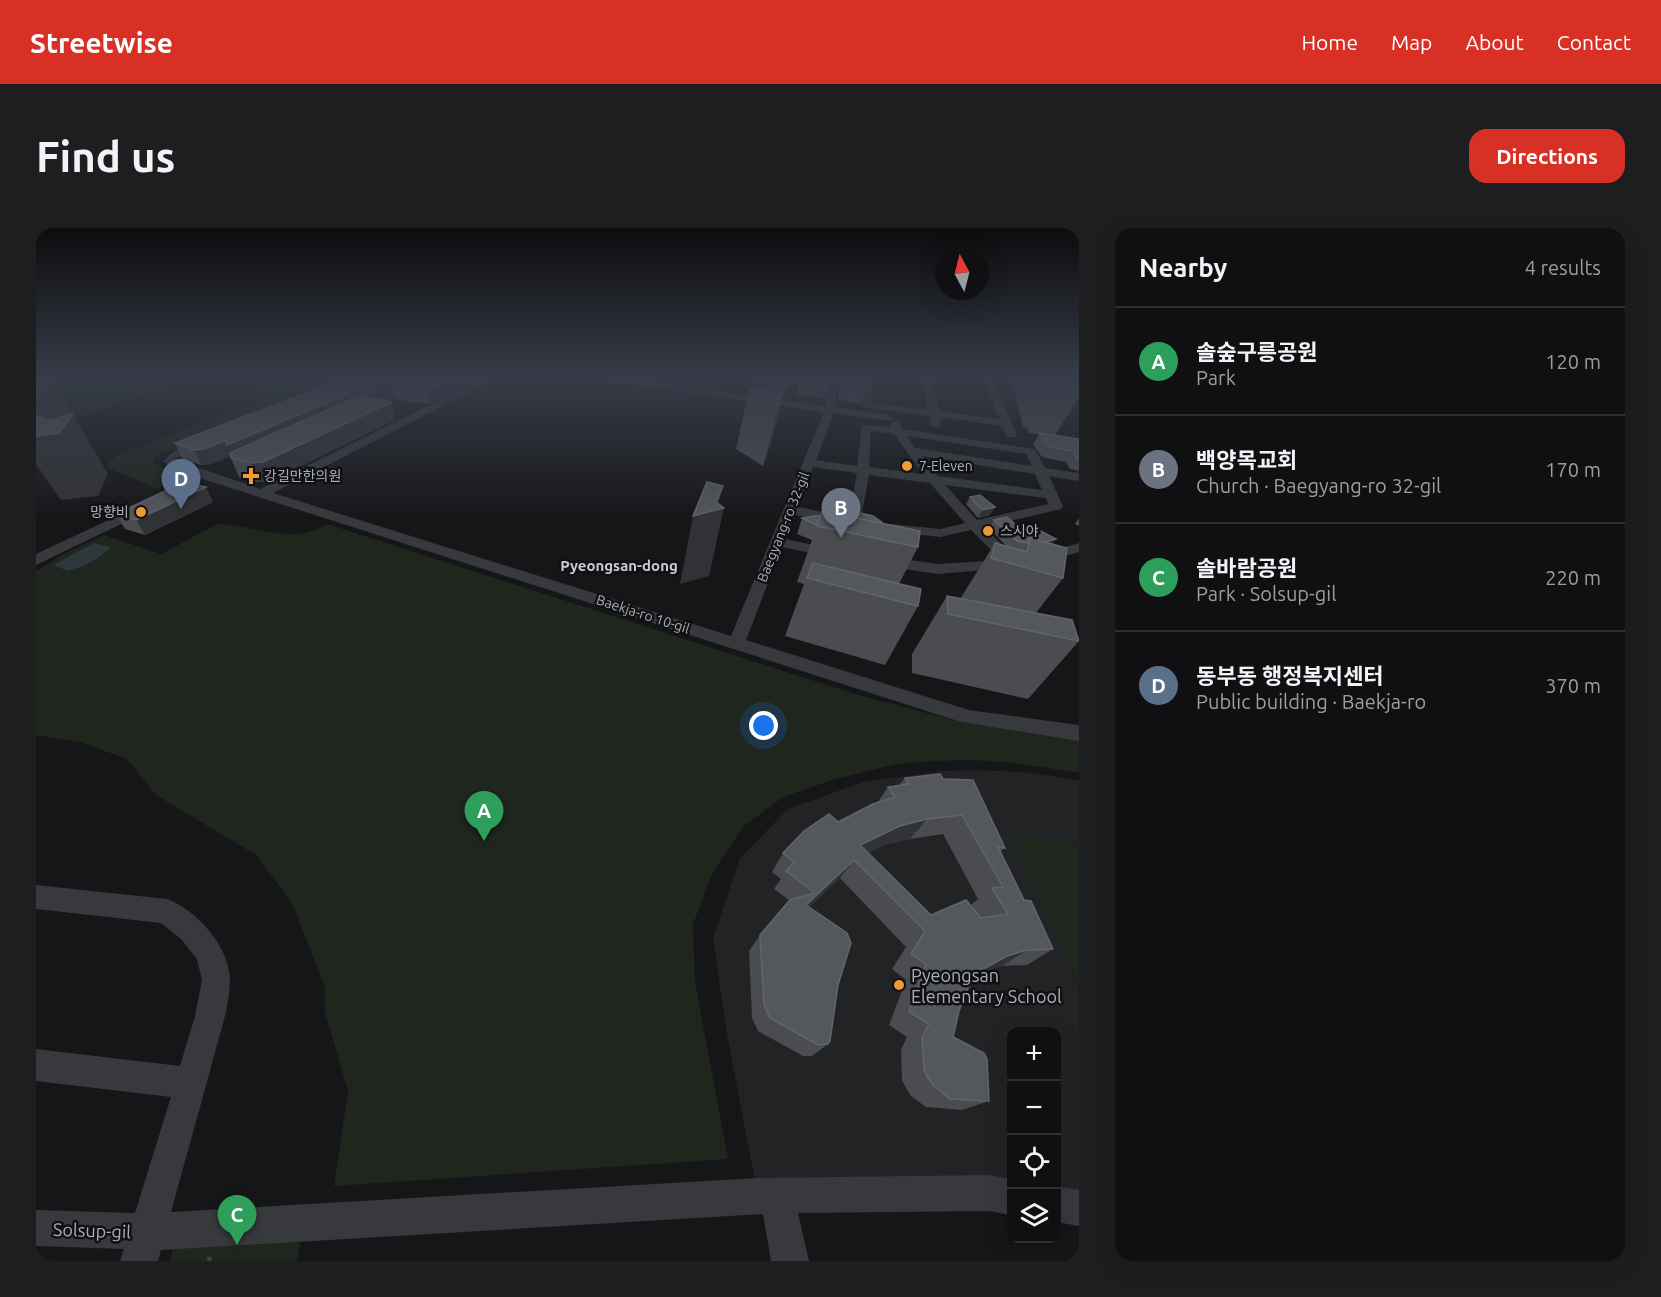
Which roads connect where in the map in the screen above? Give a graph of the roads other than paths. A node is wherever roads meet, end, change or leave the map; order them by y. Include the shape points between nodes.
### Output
1 (400, 425) edge
2 (824, 425) edge
3 (893, 425) edge
4 (896, 425) edge
5 (897, 425) edge
6 (965, 425) edge
7 (1009, 425) edge
8 (219, 437) edge
9 (912, 451) junction
10 (808, 463) junction
11 (863, 472) junction
12 (1041, 472) junction
13 (216, 474) junction
14 (1079, 477) edge
15 (930, 478) junction
16 (190, 486) edge
17 (262, 493) junction
18 (1052, 495) junction
19 (160, 500) edge
20 (790, 510) junction
21 (866, 524) junction
22 (973, 526) junction
23 (777, 542) junction
24 (1079, 547) edge
25 (36, 560) edge
26 (1014, 564) junction
27 (736, 644) junction
28 (1079, 733) edge
29 (36, 897) edge
30 (36, 1065) edge
31 (191, 1083) junction
32 (777, 1196) junction
33 (1007, 1196) edge
34 (1061, 1205) edge
35 (1079, 1208) edge
36 (36, 1228) edge
37 (143, 1247) edge
38 (790, 1261) edge

1 - 17 street
2 - 10 street, Baegyang-ro 32-gil
3 - 11 street via 866,427
4 - 9 street
5 - 12 street via 1032,451
6 - 7 street via 1017,436
8 - 13 street, Baekja-ro 10-gil via 174,455 169,462
9 - 12 street
9 - 15 street
10 - 11 street
10 - 20 street, Baegyang-ro 32-gil
11 - 15 street
11 - 21 street
12 - 14 street
12 - 18 street
13 - 16 street
13 - 17 street, Baekja-ro 10-gil
15 - 18 street
15 - 22 street
17 - 27 street, Baekja-ro 10-gil
18 - 22 street via 1056,506
19 - 25 street
20 - 21 street
20 - 23 street, Baegyang-ro 32-gil
21 - 22 street via 940,533
22 - 26 street
23 - 26 street via 938,569
23 - 27 street, Baegyang-ro 32-gil
24 - 26 street
27 - 28 street, Baekja-ro 10-gil via 968,717
29 - 31 street via 167,911 191,930 209,953 216,980
30 - 31 street
31 - 37 street
32 - 33 street, Solsup-gil via 989,1193
32 - 37 street, Solsup-gil
32 - 38 street
34 - 35 street
36 - 37 street, Solsup-gil

